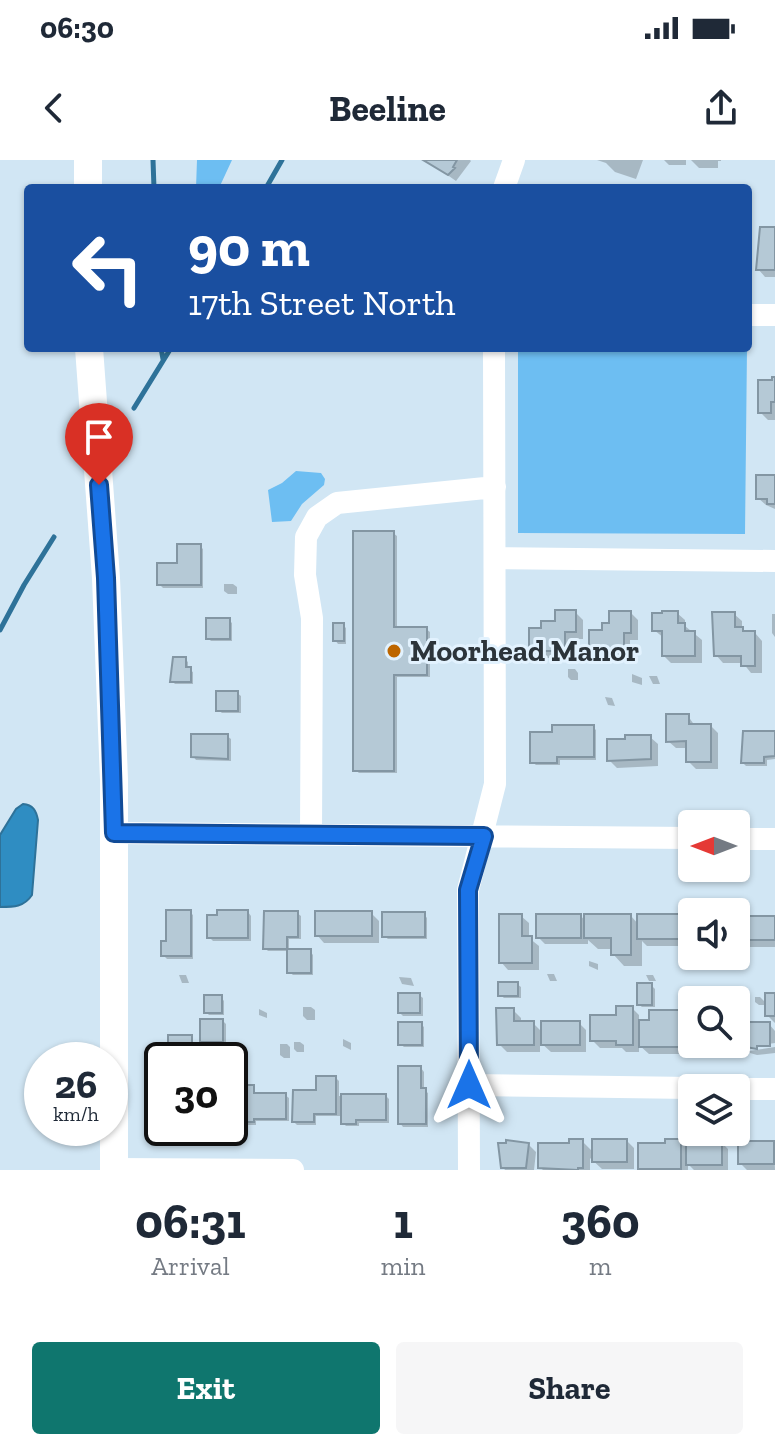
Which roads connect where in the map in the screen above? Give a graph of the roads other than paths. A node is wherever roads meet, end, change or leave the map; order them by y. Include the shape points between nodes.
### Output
1 (88, 160) edge
2 (514, 160) edge
3 (88, 184) edge
4 (505, 184) edge
5 (752, 315) edge
6 (775, 315) edge
7 (89, 352) edge
8 (494, 352) edge
9 (495, 487) junction
10 (496, 558) junction
11 (775, 561) edge
12 (114, 833) junction
13 (311, 834) junction
14 (484, 836) junction
15 (678, 838) edge
16 (750, 839) edge
17 (775, 839) edge
18 (469, 1085) junction
19 (678, 1088) edge
20 (750, 1089) edge
21 (775, 1089) edge
22 (114, 1169) edge
23 (293, 1170) edge
24 (469, 1170) edge

1 - 3 main road
2 - 4 street
5 - 6 street
7 - 12 main road via 106,578
8 - 9 street
9 - 10 street
9 - 13 street via 337,503 317,517 306,537 312,618
10 - 11 street
10 - 14 street via 495,784
12 - 13 street
12 - 22 main road
13 - 14 street
14 - 15 street
14 - 18 street via 468,890
16 - 17 street
18 - 19 street
18 - 24 street
20 - 21 street
22 - 23 street

